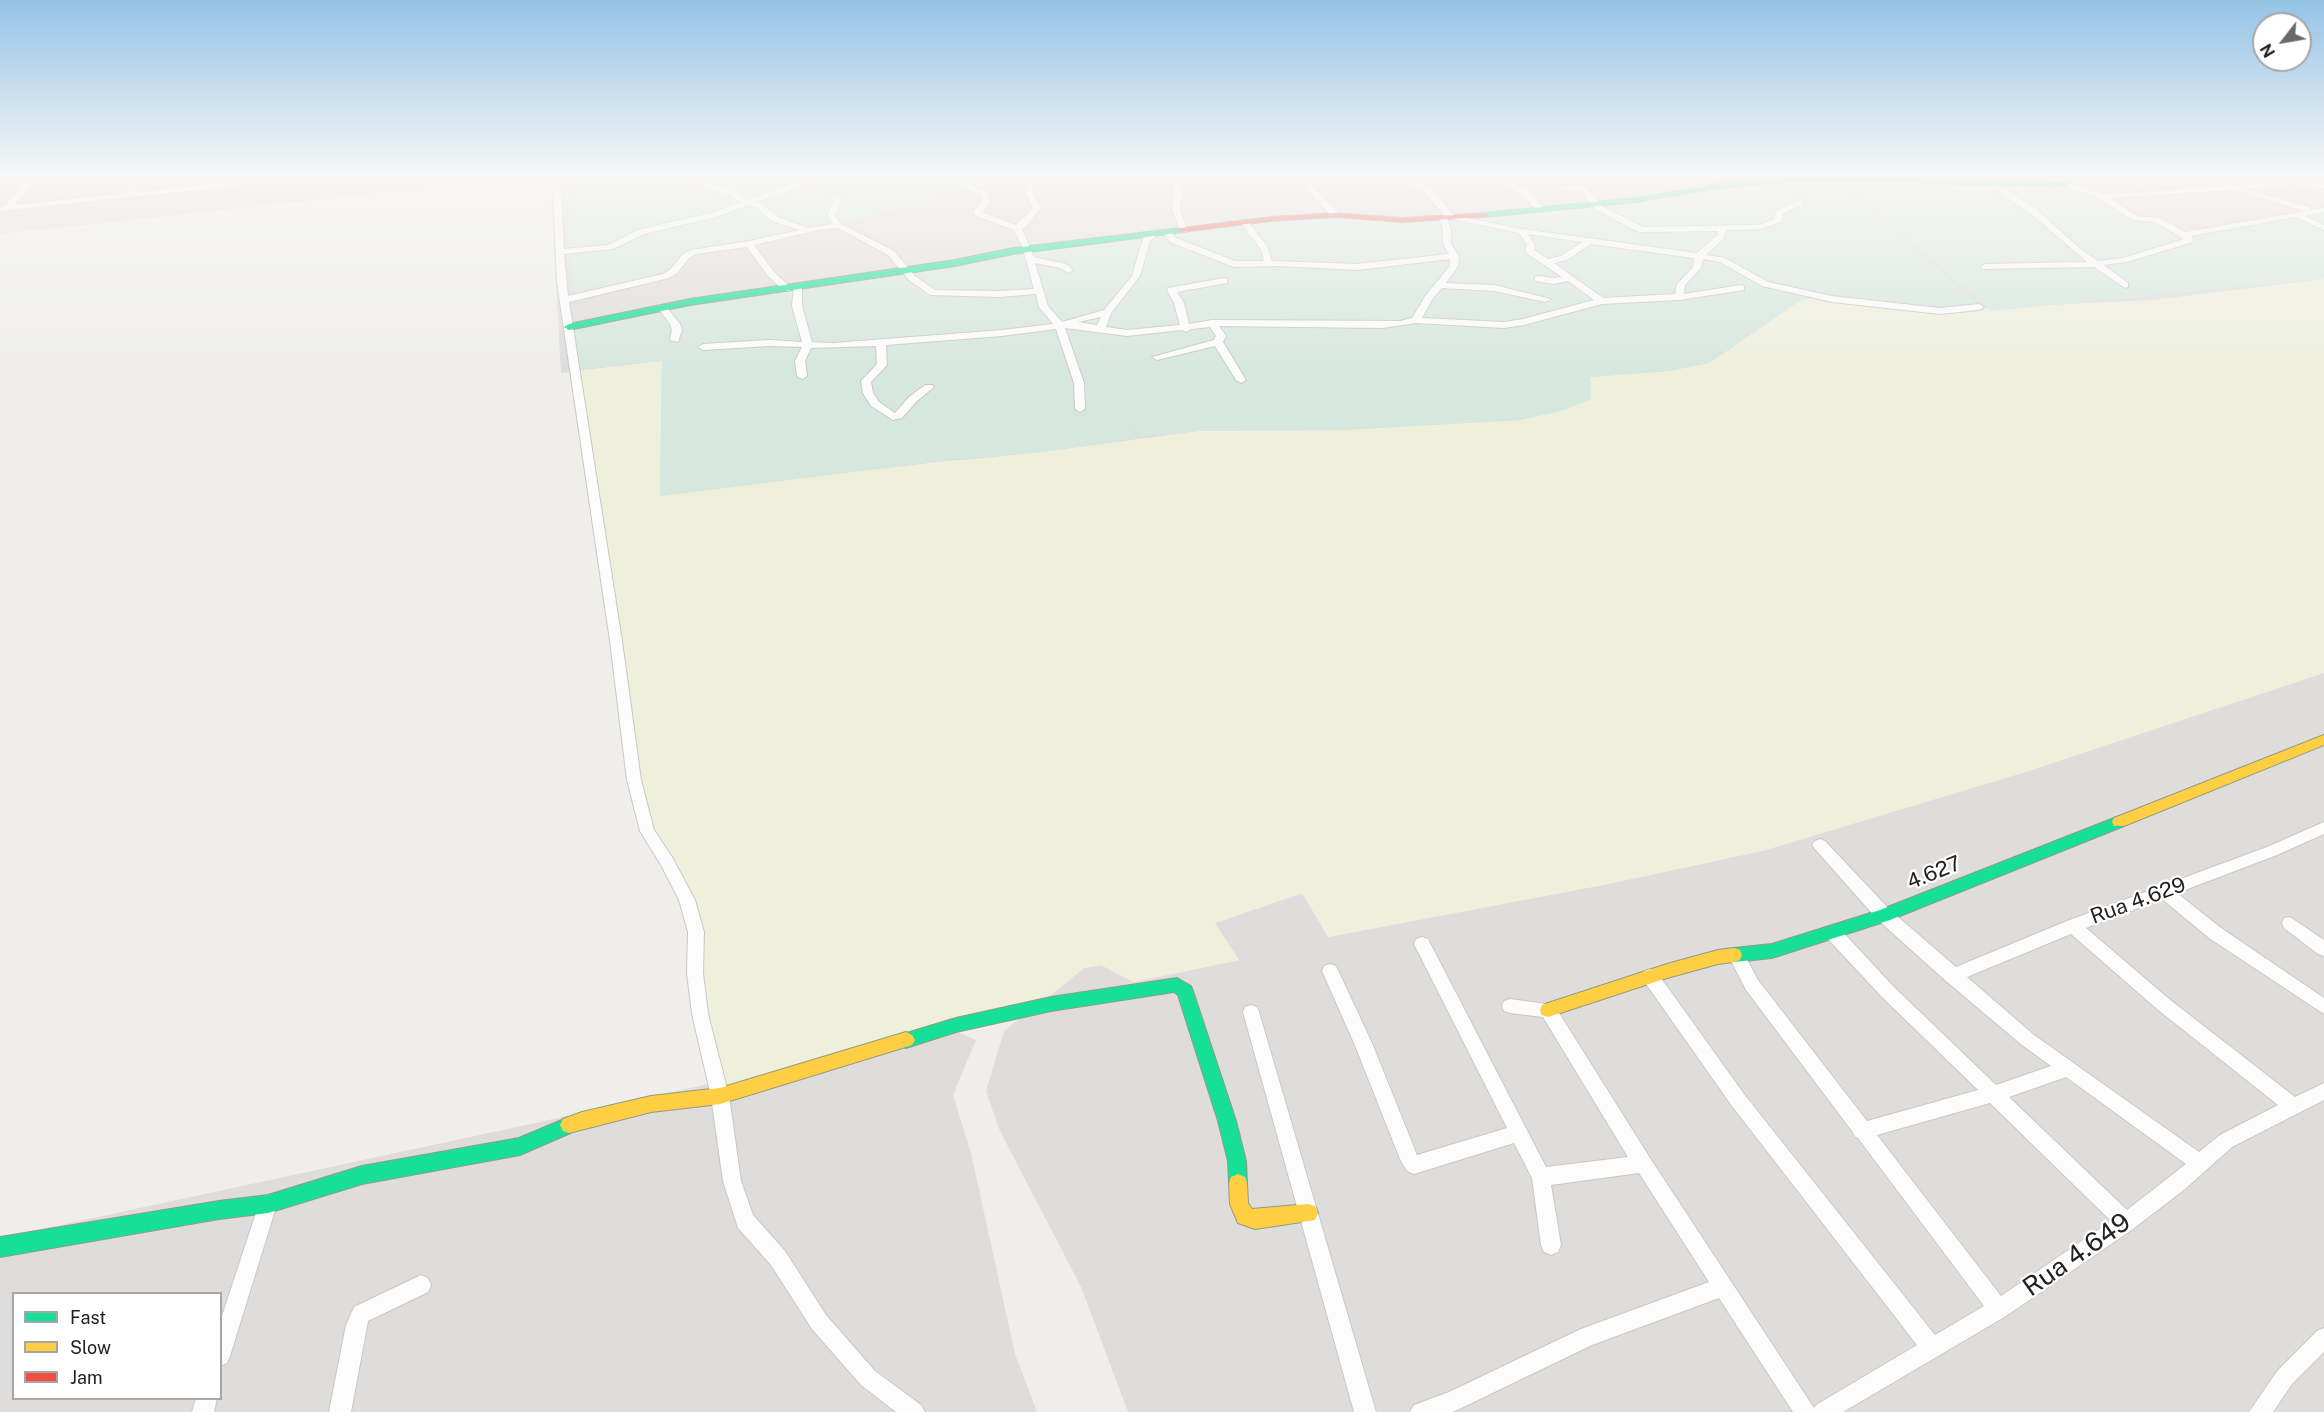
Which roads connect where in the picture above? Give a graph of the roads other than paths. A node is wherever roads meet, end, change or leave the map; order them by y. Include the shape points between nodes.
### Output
1 (559, 240) edge
2 (625, 240) edge
3 (766, 240) edge
4 (866, 240) edge
5 (1022, 240) edge
6 (1117, 240) edge
7 (1146, 240) edge
8 (1173, 240) edge
9 (1257, 240) edge
10 (1447, 240) edge
11 (1528, 240) edge
12 (1585, 240) edge
13 (1717, 240) edge
14 (2065, 240) edge
15 (2190, 240) edge
16 (1593, 241) junction
17 (749, 244) junction
18 (559, 252) junction
19 (1029, 254) junction
20 (1455, 256) junction
21 (1699, 256) junction
22 (1548, 262) junction
23 (1269, 263) junction
24 (2095, 264) junction
25 (1985, 267) dead end
26 (904, 270) junction
27 (1070, 270) dead end
28 (1570, 278) junction
29 (1538, 279) dead end
30 (1224, 281) dead end
31 (1441, 285) junction
32 (2125, 285) dead end
33 (792, 288) junction
34 (1741, 288) dead end
35 (1040, 291) junction
36 (1679, 297) junction
37 (1546, 299) dead end
38 (564, 300) junction
39 (1600, 301) junction
40 (662, 307) junction
41 (1979, 307) dead end
42 (1107, 312) junction
43 (1416, 320) junction
44 (1212, 324) junction
45 (1061, 325) junction
46 (569, 327) junction
47 (1100, 329) junction
48 (1186, 329) junction
49 (675, 340) dead end
50 (1218, 342) junction
51 (881, 343) junction
52 (808, 345) junction
53 (703, 347) dead end
54 (1157, 357) dead end
55 (802, 376) dead end
56 (1241, 380) dead end
57 (929, 387) dead end
58 (1080, 409) dead end
59 (2324, 740) edge
60 (2321, 833) edge
61 (1820, 845) dead end
62 (2165, 892) junction
63 (1884, 915) junction
64 (2290, 923) dead end
65 (2073, 926) junction
66 (1833, 933) junction
67 (1422, 944) dead end
68 (2324, 949) edge
69 (1737, 957) junction
70 (1330, 971) dead end
71 (1650, 976) junction
72 (1953, 976) junction
73 (1510, 1006) dead end
74 (2324, 1008) edge
75 (1548, 1010) junction
76 (1251, 1012) dead end
77 (2067, 1069) junction
78 (2324, 1091) edge
79 (1993, 1094) junction
80 (720, 1096) junction
81 (2293, 1106) junction
82 (1861, 1131) junction
83 (1518, 1133) junction
84 (2199, 1163) junction
85 (1643, 1164) junction
86 (1540, 1177) junction
87 (268, 1204) junction
88 (1308, 1213) junction
89 (2126, 1222) junction
90 (1551, 1245) dead end
91 (0, 1247) edge
92 (421, 1285) dead end
93 (1724, 1286) junction
94 (1999, 1309) junction
95 (2324, 1338) edge
96 (1932, 1348) junction
97 (222, 1350) edge
98 (340, 1412) edge
99 (914, 1412) edge
100 (1365, 1412) edge
101 (1421, 1412) edge
102 (1805, 1412) edge
103 (1823, 1412) edge
104 (2259, 1412) edge

1 - 18 street
2 - 18 street via 610,247
3 - 17 street
4 - 26 street via 891,254
5 - 19 street
6 - 19 street
7 - 42 street via 1137,276
8 - 23 street via 1234,264
9 - 23 street
10 - 20 street
11 - 22 street via 1531,252
12 - 16 street
13 - 21 street
14 - 24 street
15 - 24 street via 2124,260
16 - 21 street
16 - 22 street via 1564,258
17 - 33 street via 771,274
17 - 38 street via 694,252 666,276
18 - 38 street
19 - 26 street
19 - 27 street
19 - 35 street
20 - 23 street via 1357,267
20 - 31 street
21 - 36 street via 1697,268 1684,279
21 - 41 street via 1722,261 1765,284 1832,299 1940,311
22 - 28 street
24 - 25 street
24 - 32 street
26 - 33 street
26 - 35 street via 921,286 938,294
28 - 29 street
28 - 39 street
30 - 48 street via 1171,290
31 - 37 street via 1494,288
31 - 43 street
33 - 40 street
33 - 52 street
34 - 36 street
35 - 45 street via 1044,307
36 - 39 street
38 - 46 street
39 - 43 street via 1504,325
40 - 46 street
40 - 49 street via 675,324
42 - 45 street
42 - 47 street
43 - 44 street via 1382,325
44 - 48 street
44 - 50 street via 1221,336
45 - 47 street
45 - 51 street
45 - 58 street via 1079,383
46 - 80 street via 634,780 647,831 687,900 696,932 695,974 700,1014
47 - 48 street via 1139,333
50 - 54 street
50 - 56 street
51 - 52 street
51 - 57 street via 882,365 866,381 868,393 881,409 898,416
52 - 53 street
52 - 55 street via 800,361
59 - 63 street, 4.627
60 - 62 street, Rua 4.629
61 - 63 street
62 - 65 street, Rua 4.629
62 - 74 street via 2215,933
63 - 66 street, 4.627
63 - 72 street
64 - 68 street
65 - 72 street, Rua 4.629
65 - 81 street via 2163,1004
66 - 69 street, 4.627
66 - 79 street
67 - 83 street
69 - 71 street, 4.627 via 1718,957
69 - 82 street via 1752,986
70 - 83 street via 1414,1165
71 - 75 street, 4.627
71 - 96 street via 1738,1100
72 - 77 street
73 - 75 street
75 - 85 street
76 - 88 street
77 - 79 street
77 - 84 street
78 - 81 street, Rua 4.649
79 - 82 street
79 - 89 street
80 - 87 street via 651,1104 582,1120 520,1146 362,1175
80 - 88 street via 956,1025 1052,1004 1178,985 1185,991 1227,1121 1237,1161 1239,1204 1245,1216 1255,1220
80 - 99 street via 732,1181 745,1221 778,1258 819,1322 868,1378
81 - 84 street, Rua 4.649 via 2226,1141
82 - 94 street
83 - 86 street
84 - 89 street, Rua 4.649
85 - 86 street
85 - 93 street
86 - 90 street
87 - 91 street
87 - 97 street
88 - 100 street
89 - 94 street, Rua 4.649
92 - 98 street via 362,1314 356,1325
93 - 101 street via 1588,1336 1452,1402
93 - 102 street
94 - 96 street, Rua 4.649
95 - 104 street via 2285,1377
96 - 103 street, Rua 4.649

